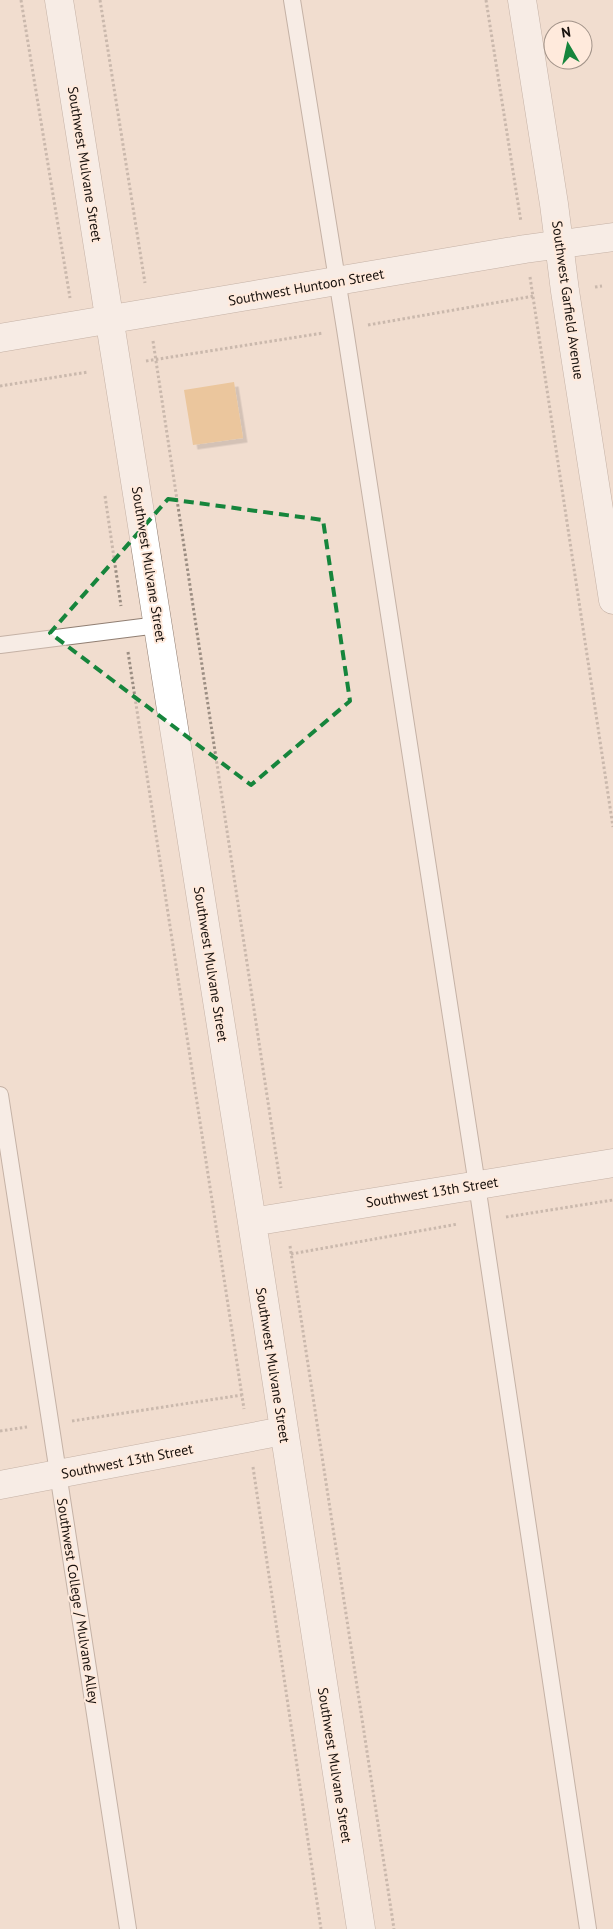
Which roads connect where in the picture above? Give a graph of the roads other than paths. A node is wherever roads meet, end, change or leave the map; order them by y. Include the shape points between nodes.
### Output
1 (59, 0) edge
2 (292, 0) edge
3 (522, 0) edge
4 (613, 237) edge
5 (560, 246) junction
6 (337, 282) junction
7 (111, 320) junction
8 (0, 338) edge
9 (613, 600) edge
10 (158, 625) junction
11 (0, 645) edge
12 (0, 1095) edge
13 (613, 1163) edge
14 (477, 1185) junction
15 (252, 1222) junction
16 (283, 1431) junction
17 (58, 1474) junction
18 (0, 1486) edge
19 (128, 1929) edge
20 (361, 1929) edge
21 (588, 1929) edge

1 - 7 street, Southwest Mulvane Street
2 - 6 lane
3 - 5 street, Southwest Garfield Avenue
4 - 5 street, Southwest Huntoon Street
5 - 6 street, Southwest Huntoon Street via 525,249
5 - 9 street, Southwest Garfield Avenue
6 - 7 street, Southwest Huntoon Street
6 - 14 lane
7 - 8 street, Southwest Huntoon Street
7 - 10 street, Southwest Mulvane Street
10 - 11 lane
10 - 15 street, Southwest Mulvane Street
12 - 17 lane, Southwest College / Mulvane Alley
13 - 14 street, Southwest 13th Street
14 - 15 street, Southwest 13th Street
14 - 21 lane
15 - 16 street, Southwest Mulvane Street
16 - 17 street, Southwest 13th Street
16 - 20 street, Southwest Mulvane Street
17 - 18 street, Southwest 13th Street
17 - 19 lane, Southwest College / Mulvane Alley

